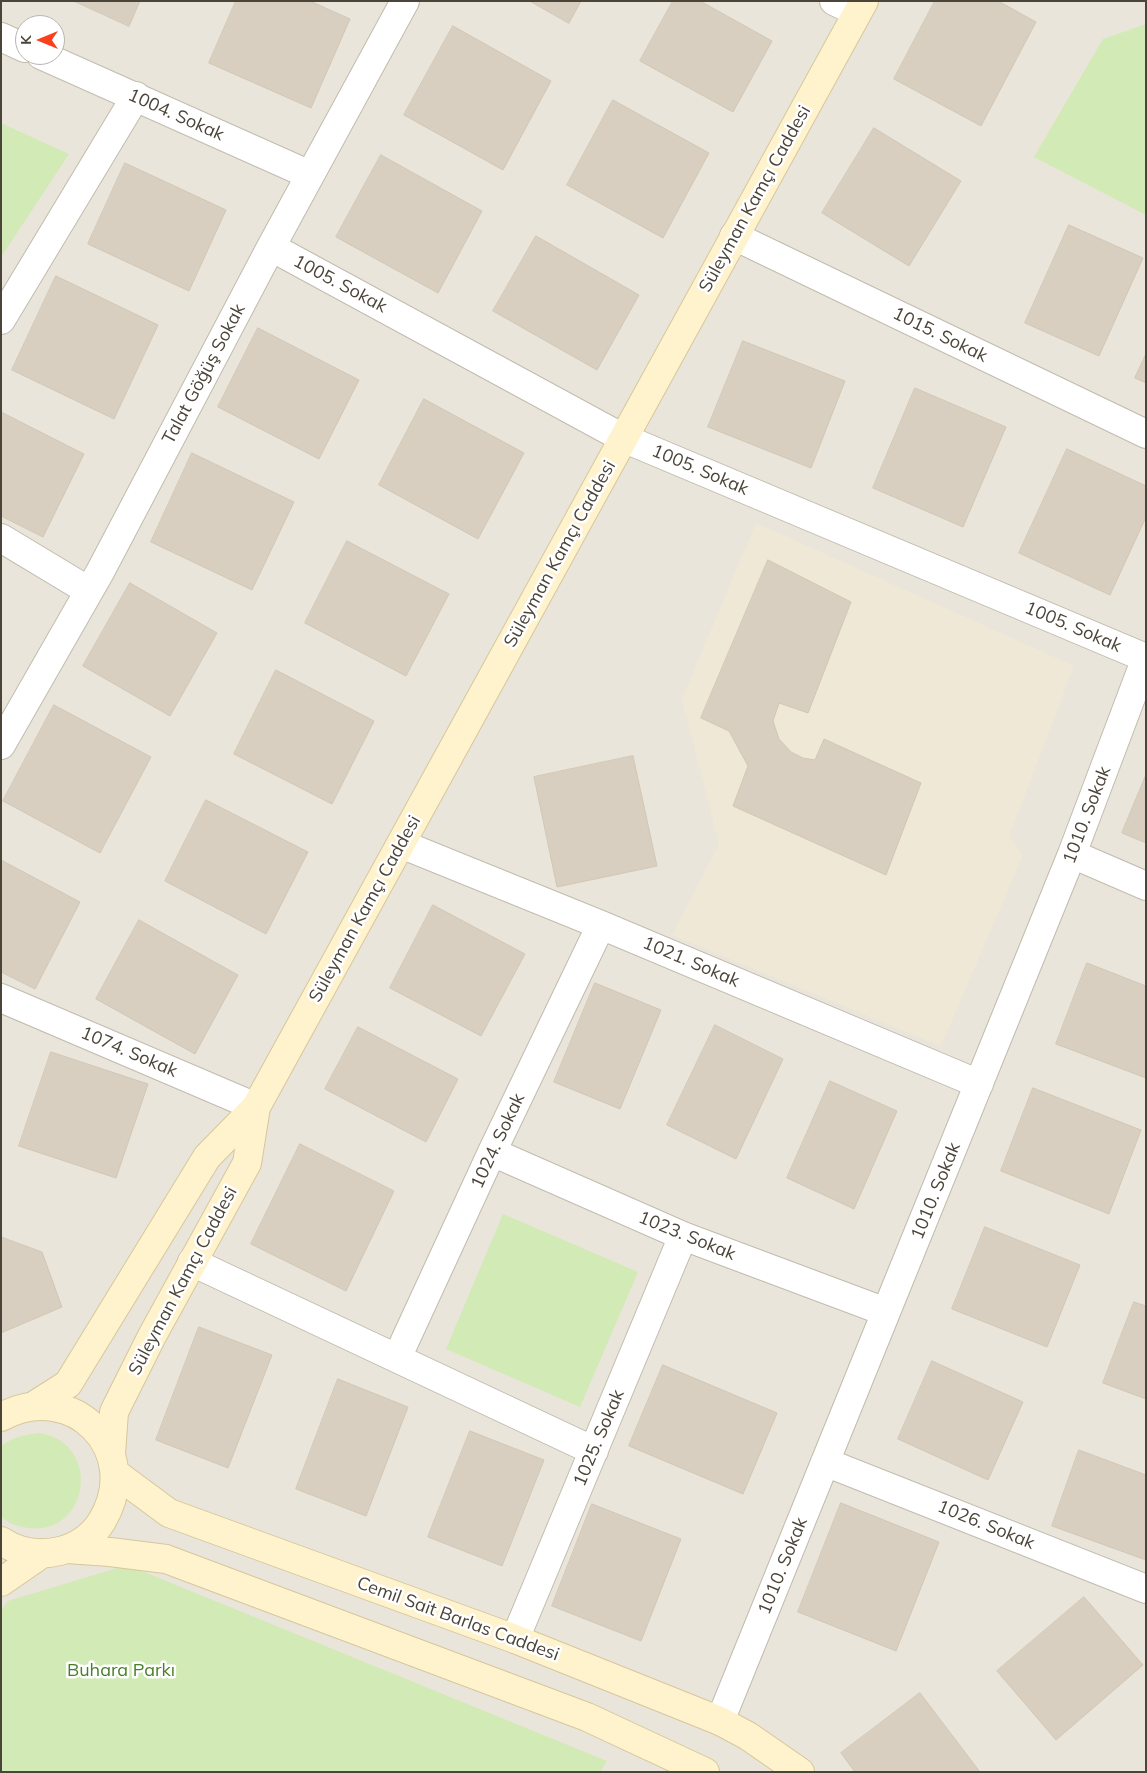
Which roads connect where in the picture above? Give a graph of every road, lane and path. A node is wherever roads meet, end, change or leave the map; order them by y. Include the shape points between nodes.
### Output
1 (405, 1) edge
2 (852, 5) edge
3 (1, 37) edge
4 (15, 43) edge
5 (65, 65) edge
6 (136, 96) junction
7 (310, 175) junction
8 (734, 236) junction
9 (271, 247) junction
10 (1, 320) edge
11 (1146, 434) edge
12 (624, 438) junction
13 (1, 538) edge
14 (89, 591) junction
15 (1146, 658) edge
16 (1, 745) edge
17 (401, 844) junction
18 (1072, 854) junction
19 (1146, 886) edge
20 (602, 925) junction
21 (1, 998) edge
22 (979, 1084) junction
23 (256, 1107) junction
24 (492, 1152) junction
25 (683, 1236) junction
26 (192, 1262) junction
27 (886, 1312) junction
28 (397, 1358) junction
29 (13, 1410) edge
30 (594, 1451) junction
31 (825, 1462) junction
32 (113, 1464) junction
33 (1, 1541) edge
34 (55, 1551) junction
35 (1, 1582) edge
36 (1146, 1589) edge
37 (515, 1639) junction
38 (720, 1721) junction
39 (696, 1770) edge
40 (800, 1772) edge

1 - 7 street, Talat Göğüş Sokak
2 - 8 street, Süleyman Kamçı Caddesi
3 - 4 street
5 - 6 street, 1004. Sokak
6 - 7 street, 1004. Sokak
6 - 10 street
7 - 9 street, Talat Göğüş Sokak
8 - 11 street, 1015. Sokak
8 - 12 street, Süleyman Kamçı Caddesi
9 - 12 street, 1005. Sokak
9 - 14 street, Talat Göğüş Sokak
12 - 15 street, 1005. Sokak
12 - 17 street, Süleyman Kamçı Caddesi
13 - 14 street
14 - 16 street, Talat Göğüş Sokak
15 - 18 street, 1010. Sokak
17 - 20 street, 1021. Sokak
17 - 23 street, Süleyman Kamçı Caddesi
18 - 19 street
18 - 22 street, 1010. Sokak
20 - 22 street, 1021. Sokak
20 - 24 street, 1024. Sokak
21 - 23 street, 1074. Sokak
22 - 27 street, 1010. Sokak
23 - 26 street, Süleyman Kamçı Caddesi via 248,1163
23 - 29 street, Süleyman Kamçı Caddesi via 207,1157 68,1384
24 - 25 street, 1023. Sokak
24 - 28 street, 1024. Sokak
25 - 27 street, 1023. Sokak
25 - 30 street, 1025. Sokak
26 - 28 street
26 - 32 street, Süleyman Kamçı Caddesi via 114,1412
27 - 31 street, 1010. Sokak
28 - 30 street
29 - 32 street via 54,1406 72,1412 89,1422 102,1437
30 - 37 street, 1025. Sokak
31 - 36 street, 1026. Sokak
31 - 38 street, 1010. Sokak
32 - 34 street, Süleyman Kamçı Caddesi via 114,1492 98,1527 84,1541
32 - 37 street, Cemil Sait Barlas Caddesi via 129,1482 169,1513
33 - 34 street via 28,1553
34 - 35 street
34 - 39 street via 110,1552 166,1559 587,1717
37 - 38 street, Cemil Sait Barlas Caddesi
38 - 40 street, Cemil Sait Barlas Caddesi

